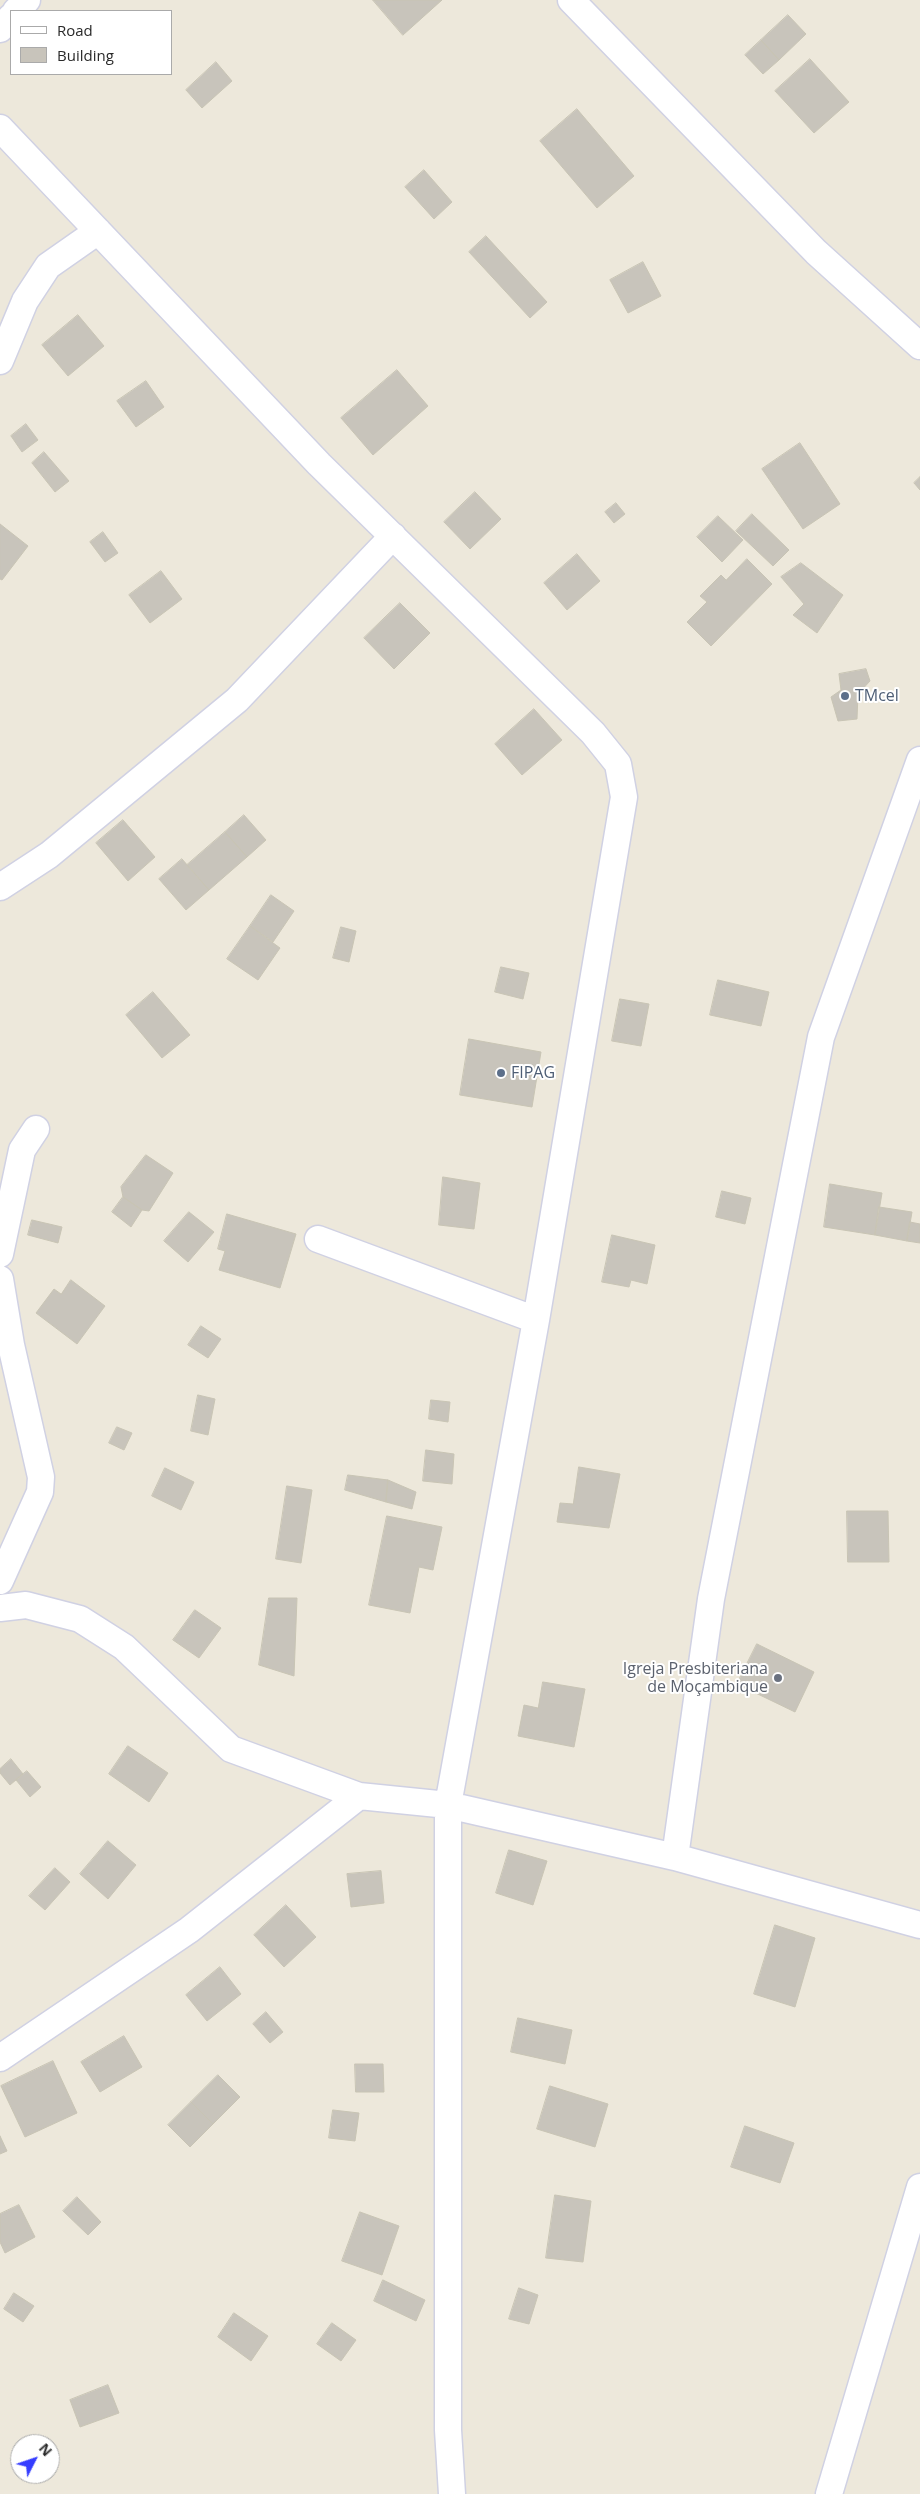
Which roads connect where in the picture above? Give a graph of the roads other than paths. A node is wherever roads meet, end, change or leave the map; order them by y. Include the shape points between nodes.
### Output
1 (27, 0) edge
2 (571, 0) edge
3 (17, 10) edge
4 (10, 18) edge
5 (0, 29) edge
6 (0, 128) edge
7 (98, 230) junction
8 (920, 346) edge
9 (0, 361) edge
10 (393, 536) junction
11 (920, 760) edge
12 (0, 887) edge
13 (36, 1129) dead end
14 (318, 1239) dead end
15 (0, 1254) edge
16 (0, 1278) edge
17 (536, 1320) junction
18 (0, 1581) edge
19 (0, 1608) edge
20 (358, 1796) junction
21 (448, 1805) junction
22 (675, 1857) junction
23 (920, 1925) edge
24 (0, 2058) edge
25 (920, 2187) edge
26 (452, 2494) edge
27 (829, 2494) edge

1 - 3 street
2 - 8 street via 816,252
4 - 5 street
6 - 7 street
7 - 9 street via 48,266 25,301
7 - 10 street via 319,464
10 - 12 street via 237,700 50,854
10 - 17 street via 593,733 618,764 624,797
11 - 22 street via 821,1037 711,1599
13 - 15 street via 22,1150
14 - 17 street
16 - 18 street via 40,1477 40,1492
17 - 21 street
19 - 20 street via 26,1605 80,1620 124,1647 231,1749
20 - 21 street
20 - 24 street via 189,1930
21 - 22 street
21 - 26 street via 448,2430
22 - 23 street
25 - 27 street

